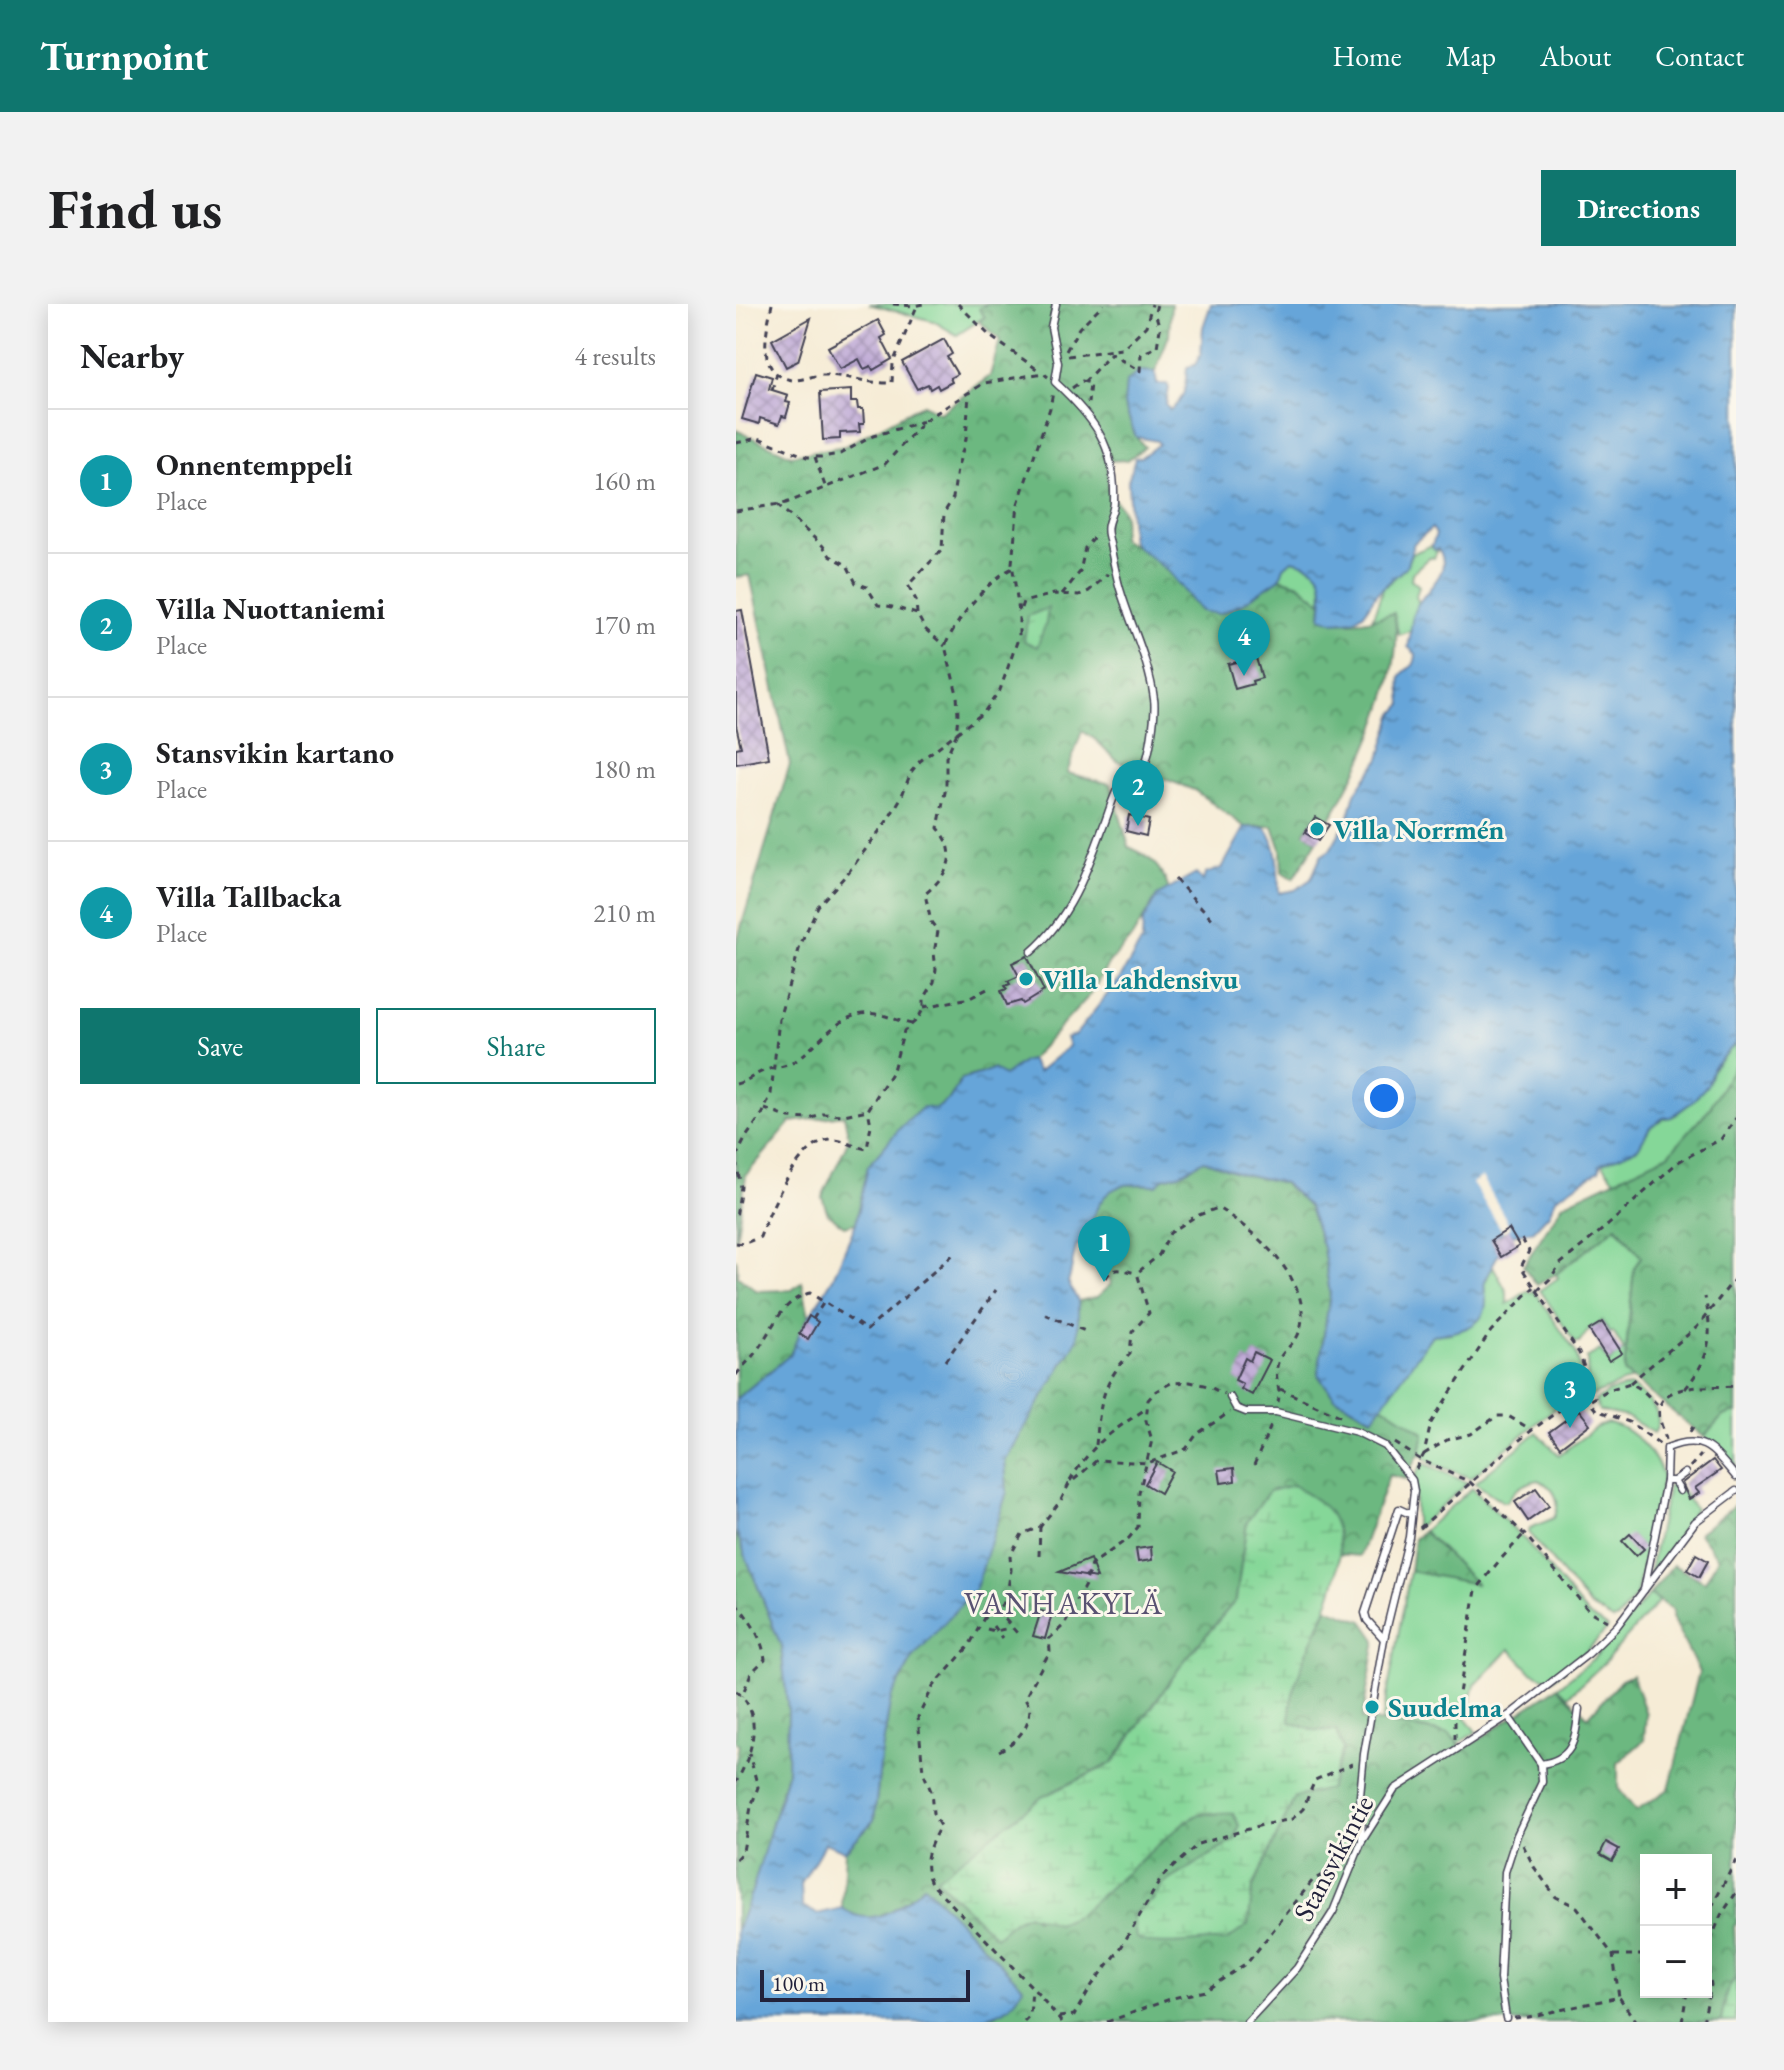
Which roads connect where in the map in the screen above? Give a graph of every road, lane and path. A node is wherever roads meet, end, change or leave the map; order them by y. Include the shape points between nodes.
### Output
1 (772, 304) edge
2 (893, 304) edge
3 (923, 304) edge
4 (958, 304) edge
5 (1056, 304) edge
6 (1103, 304) edge
7 (1154, 304) edge
8 (917, 306) edge
9 (777, 373) junction
10 (1043, 373) junction
11 (1055, 382) junction
12 (1084, 382) junction
13 (772, 390) dead end
14 (969, 392) junction
15 (1069, 395) junction
16 (1086, 414) junction
17 (925, 420) junction
18 (736, 443) edge
19 (815, 457) junction
20 (825, 486) junction
21 (777, 504) junction
22 (736, 511) edge
23 (1107, 525) junction
24 (1013, 568) junction
25 (1116, 571) junction
26 (1062, 594) junction
27 (1019, 612) junction
28 (917, 614) junction
29 (945, 646) junction
30 (956, 735) junction
31 (1175, 879) dead end
32 (1215, 922) dead end
33 (1031, 952) dead end
34 (991, 987) dead end
35 (924, 1007) junction
36 (912, 1024) junction
37 (773, 1069) junction
38 (736, 1084) edge
39 (765, 1109) junction
40 (868, 1110) junction
41 (1736, 1118) edge
42 (746, 1137) junction
43 (736, 1139) edge
44 (736, 1159) edge
45 (736, 1217) edge
46 (1522, 1239) dead end
47 (736, 1243) edge
48 (956, 1252) dead end
49 (1137, 1273) junction
50 (1736, 1277) edge
51 (1106, 1278) dead end
52 (1535, 1289) junction
53 (996, 1290) dead end
54 (1705, 1297) dead end
55 (824, 1302) junction
56 (1709, 1313) junction
57 (1045, 1314) dead end
58 (813, 1319) dead end
59 (1085, 1331) dead end
60 (945, 1361) dead end
61 (736, 1375) edge
62 (1630, 1383) junction
63 (1736, 1386) edge
64 (1685, 1389) junction
65 (1584, 1395) junction
66 (1230, 1397) joint
67 (1589, 1401) junction
68 (1659, 1406) junction
69 (1146, 1408) junction
70 (1236, 1408) junction
71 (1276, 1412) junction
72 (1532, 1430) junction
73 (1096, 1445) junction
74 (1667, 1448) junction
75 (1708, 1448) junction
76 (1424, 1454) junction
77 (1421, 1460) junction
78 (1148, 1463) junction
79 (1254, 1465) dead end
80 (1685, 1473) joint
81 (1736, 1477) edge
82 (1412, 1480) junction
83 (1670, 1481) junction
84 (1470, 1482) junction
85 (1069, 1484) junction
86 (1680, 1491) dead end
87 (1736, 1491) edge
88 (1410, 1514) junction
89 (1040, 1527) junction
90 (1524, 1534) junction
91 (1409, 1537) junction
92 (1039, 1556) dead end
93 (1643, 1593) junction
94 (736, 1603) edge
95 (997, 1610) junction
96 (993, 1626) dead end
97 (1617, 1626) junction
98 (1011, 1628) junction
99 (987, 1629) dead end
100 (996, 1630) junction
101 (1017, 1633) dead end
102 (1002, 1638) dead end
103 (1384, 1639) junction
104 (736, 1691) edge
105 (742, 1696) junction
106 (1579, 1709) dead end
107 (1508, 1716) junction
108 (1455, 1750) junction
109 (999, 1751) dead end
110 (749, 1754) junction
111 (1364, 1758) junction
112 (1541, 1764) junction
113 (736, 1782) edge
114 (1517, 1835) junction
115 (1362, 1841) junction
116 (1355, 1858) junction
117 (736, 1859) edge
118 (1736, 1860) edge
119 (1736, 1893) edge
120 (1712, 1906) edge
121 (1712, 1937) edge
122 (1613, 1955) junction
123 (1640, 1955) edge
124 (1032, 1987) junction
125 (1619, 1997) junction
126 (1686, 1998) edge
127 (1708, 1998) edge
128 (1059, 2017) junction
129 (1506, 2018) joint
130 (1024, 2022) edge
131 (1059, 2022) edge
132 (1107, 2022) edge
133 (1247, 2022) edge
134 (1636, 2022) edge
135 (1682, 2022) edge
136 (1703, 2022) edge

1 - 9 path via 764,338 766,355
2 - 8 path
3 - 8 path
4 - 10 path via 990,336
5 - 11 lane via 1051,327 1058,363
6 - 7 path via 1079,328 1064,355 1122,349 1146,326
7 - 12 path via 1160,329 1157,347 1141,354 1140,371 1111,354
8 - 9 path via 893,363 892,383 823,375 791,380
9 - 13 path
10 - 11 path
10 - 14 path via 984,383
11 - 15 lane
11 - 24 path via 1018,504
12 - 15 path via 1072,387
12 - 16 path via 1090,383
14 - 17 path
14 - 28 path via 966,439 953,498 944,513 942,550 908,585
15 - 16 lane
16 - 23 lane via 1101,432 1113,470 1114,508
17 - 19 path via 873,436 840,454
17 - 20 path via 885,464
18 - 19 path via 758,438
19 - 20 path
20 - 21 path
21 - 22 path
21 - 28 path via 830,556 847,565 878,605
23 - 25 lane
23 - 26 path via 1085,548 1080,572
24 - 27 path
24 - 29 path via 994,578 969,605
25 - 26 path via 1089,591
25 - 33 lane via 1145,653 1155,702 1146,762 1141,772 1119,784 1072,903 1050,936
26 - 27 path via 1023,602
27 - 30 path via 1019,636 1000,690
28 - 29 path
29 - 30 path via 957,694
30 - 35 path via 946,757 938,828 951,849 949,863 925,894 938,931 934,982
30 - 37 path via 911,772 880,832 818,906 779,1019
31 - 32 path
34 - 35 path via 970,998
35 - 36 path
36 - 37 path via 876,1014 848,1017 799,1059
36 - 40 path via 899,1043 893,1070
37 - 38 path
37 - 39 path
39 - 40 path via 810,1119
39 - 42 path
40 - 47 path via 867,1149 833,1139 816,1144 795,1167 760,1237
41 - 52 path via 1721,1139 1678,1162
42 - 43 path
42 - 44 path
44 - 45 path via 741,1187
46 - 52 path via 1529,1251 1521,1267
48 - 55 path via 867,1330
49 - 51 path via 1116,1269
49 - 71 path via 1159,1255 1170,1233 1218,1208 1269,1246 1304,1309 1298,1336 1280,1359
49 - 73 path via 1149,1313 1132,1332 1130,1354 1113,1372 1100,1407
50 - 56 path
52 - 65 path via 1579,1353
52 - 76 path via 1491,1331 1431,1423
53 - 60 path
54 - 56 path
55 - 58 path
55 - 61 path via 810,1293 797,1296
56 - 62 path
56 - 64 path via 1707,1355
57 - 59 path
62 - 67 path
62 - 68 path
63 - 64 path
64 - 68 path via 1663,1397
65 - 67 path
65 - 72 path
66 - 69 path via 1208,1386 1171,1383 1156,1391
66 - 70 lane
67 - 74 path via 1596,1410 1629,1422
68 - 74 path
69 - 73 path
69 - 78 path via 1152,1440
70 - 71 lane
70 - 78 path via 1205,1427 1186,1449
71 - 79 path
71 - 82 lane via 1357,1432 1385,1446
72 - 76 path via 1508,1416 1497,1416
72 - 84 path
73 - 85 path
74 - 75 lane via 1696,1440
74 - 83 lane
75 - 80 path
75 - 81 lane
76 - 77 path
77 - 82 path
77 - 84 path
78 - 85 path via 1097,1460
78 - 109 path via 1139,1493 1138,1527 1091,1565 1065,1624 1049,1639 1050,1651 1025,1698 1030,1707 1026,1723 1016,1742
80 - 83 lane
82 - 88 lane
83 - 86 lane
83 - 93 lane
84 - 90 path
84 - 91 path
85 - 89 path
87 - 93 lane, Stansvikintie via 1695,1522
88 - 91 lane
88 - 103 lane via 1399,1509 1365,1613
89 - 92 path
89 - 95 path via 1022,1534 1013,1548 1006,1600
90 - 97 path via 1589,1611
90 - 108 path via 1476,1590 1455,1718
91 - 103 lane
93 - 97 lane, Stansvikintie
94 - 105 path via 763,1645 765,1659 751,1673
95 - 98 path
95 - 124 path via 984,1618 969,1646 933,1687 918,1717 923,1772 940,1826 928,1848 925,1872
96 - 100 path
97 - 107 lane, Stansvikintie
98 - 100 path
98 - 101 path
99 - 100 path
100 - 102 path
103 - 111 lane
104 - 105 path
105 - 110 path via 752,1716
106 - 112 lane via 1567,1754
107 - 108 lane, Stansvikintie
107 - 112 lane
108 - 115 lane, Stansvikintie via 1395,1789
110 - 113 path
110 - 117 path via 758,1787 743,1851
111 - 115 lane
111 - 128 path via 1315,1780 1303,1809 1292,1819 1198,1844 1162,1877 1074,2015
112 - 114 lane via 1542,1782
114 - 122 path via 1556,1897 1577,1907
114 - 129 lane via 1505,1872 1500,1979
115 - 116 lane, Stansvikintie
116 - 132 path via 1313,1880 1248,1962 1205,1991
116 - 133 lane, Stansvikintie via 1333,1912 1297,1968
118 - 120 path
119 - 121 path
122 - 123 path
122 - 125 path
124 - 128 path
124 - 130 path via 1030,2016
125 - 129 path
125 - 134 path
126 - 135 path
127 - 136 path
128 - 131 path

